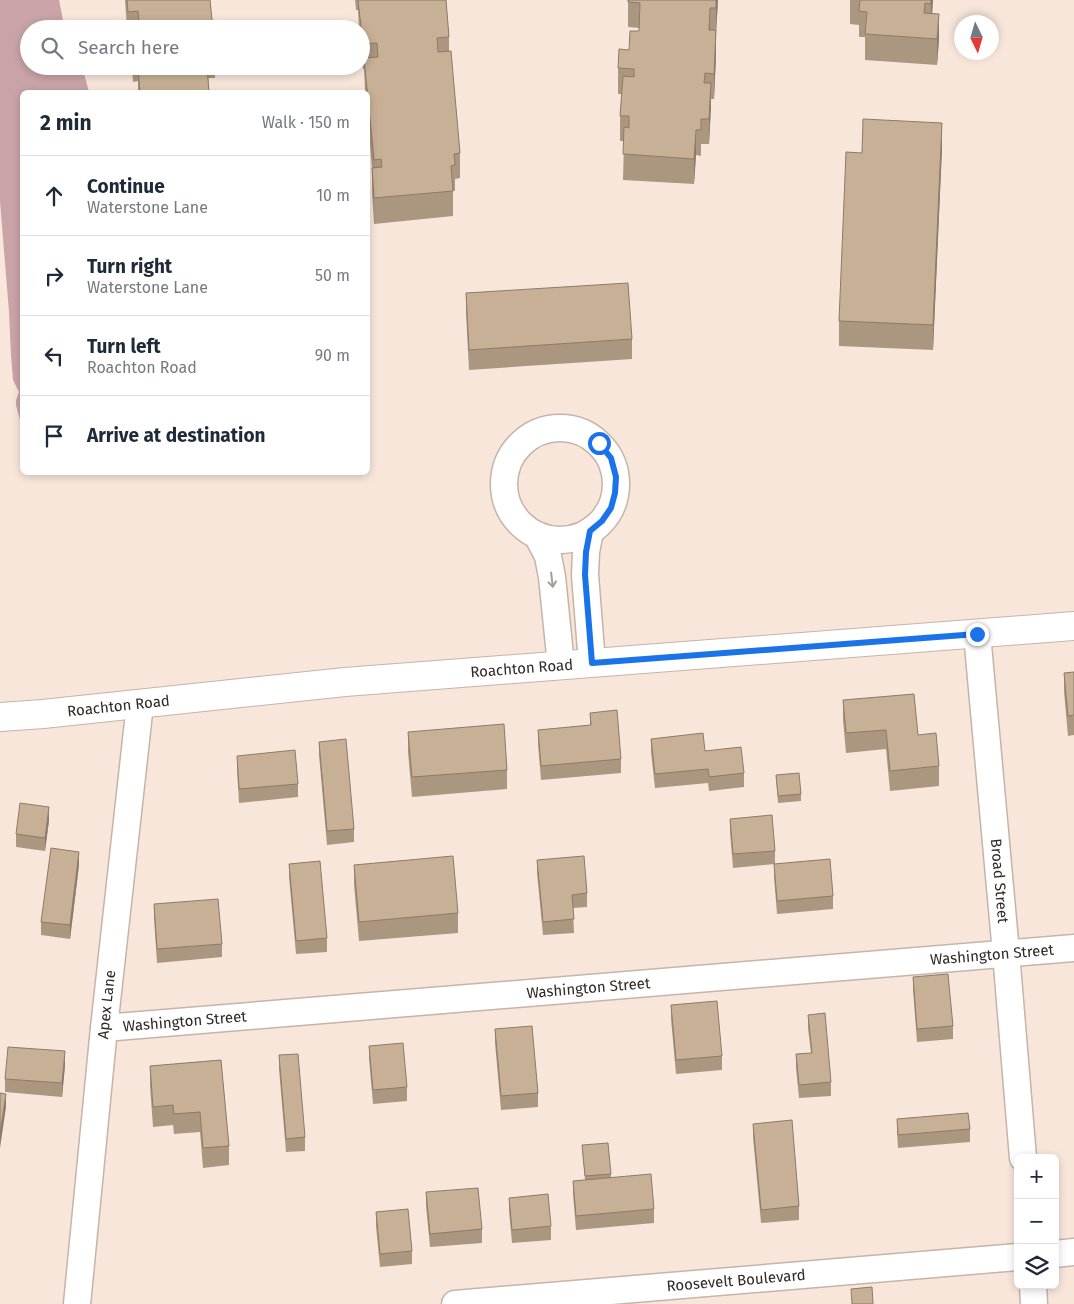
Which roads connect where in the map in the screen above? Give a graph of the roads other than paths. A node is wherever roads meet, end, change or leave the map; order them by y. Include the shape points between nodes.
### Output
1 (590, 531) junction
2 (537, 535) junction
3 (1074, 626) edge
4 (977, 634) junction
5 (592, 663) junction
6 (560, 665) junction
7 (140, 704) junction
8 (0, 718) edge
9 (1074, 948) edge
10 (1006, 954) junction
11 (104, 1028) junction
12 (1023, 1154) edge
13 (1074, 1252) edge
14 (1059, 1254) edge
15 (1014, 1257) edge
16 (1033, 1289) edge
17 (77, 1304) edge
18 (455, 1304) edge
19 (1034, 1304) edge

1 - 2 street via 573,538 555,540
1 - 2 street via 611,508 616,477 611,458 599,443 582,432 564,427 544,429 526,438 513,452 505,470 504,490 509,508 521,524
1 - 5 street via 585,575
2 -> 6 street via 548,556 552,578
3 - 4 street, Roachton Road
4 - 5 street, Roachton Road
4 - 10 street, Broad Street
5 - 6 street, Roachton Road
6 - 7 street, Roachton Road via 344,682
7 - 8 street, Roachton Road
7 - 11 street, Apex Lane
9 - 10 street, Washington Street
10 - 11 street, Washington Street
10 - 12 street, Broad Street
11 - 17 street, Apex Lane
13 - 14 street
15 - 18 street, Roosevelt Boulevard
16 - 19 street

